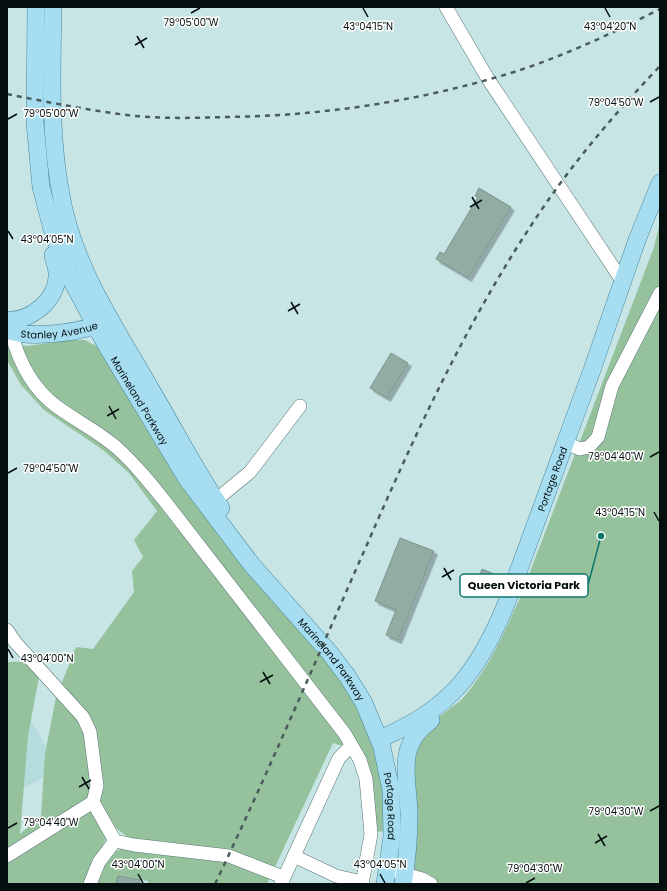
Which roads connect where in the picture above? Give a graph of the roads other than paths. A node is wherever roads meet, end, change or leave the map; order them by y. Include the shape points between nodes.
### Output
1 (36, 7) edge
2 (53, 7) edge
3 (61, 7) edge
4 (446, 7) edge
5 (52, 43) junction
6 (35, 123) junction
7 (660, 183) edge
8 (623, 282) junction
9 (660, 293) edge
10 (102, 322) junction
11 (8, 327) edge
12 (300, 406) dead end
13 (566, 443) junction
14 (216, 500) junction
15 (513, 583) junction
16 (7, 630) edge
17 (383, 737) junction
18 (351, 746) junction
19 (93, 802) junction
20 (115, 841) junction
21 (7, 856) edge
22 (294, 856) junction
23 (396, 877) edge
24 (282, 880) edge
25 (362, 883) edge
26 (90, 884) edge
27 (431, 884) edge

1 - 6 main road, Marineland Parkway
2 - 5 main road, Marineland Parkway
3 - 5 main road
4 - 8 street via 488,79
5 - 10 main road, Marineland Parkway via 54,143 62,201 69,229
6 - 10 main road, Marineland Parkway via 41,187 52,229 68,274
6 - 11 main road via 34,170 39,204 57,274 54,290 41,308
7 - 8 main road, Portage Road
8 - 13 main road, Portage Road
9 - 13 street via 612,386 598,437 590,448 580,449
10 - 11 main road, Stanley Avenue via 48,335
10 - 14 main road, Marineland Parkway
10 - 17 main road, Marineland Parkway via 154,428 187,479 252,564 339,665
11 - 18 street via 19,357 41,392 56,406 104,437 140,470
12 - 14 street via 250,472
13 - 15 main road, Portage Road
14 - 17 main road, Marineland Parkway via 260,560 347,659 365,686
15 - 17 main road, Portage Road via 487,645 463,682 433,710
15 - 23 main road via 506,618 497,641 481,669 458,698 419,729 409,745 405,763 409,823
16 - 19 street via 83,717 90,732 97,786
17 - 23 main road, Portage Road via 398,773 402,802 402,842
18 - 22 street via 340,758
18 - 25 street via 360,760 366,779 371,834
19 - 20 street
19 - 21 street
20 - 24 street via 229,856
20 - 26 street via 99,862
22 - 24 street
22 - 25 street via 336,876
23 - 27 street

